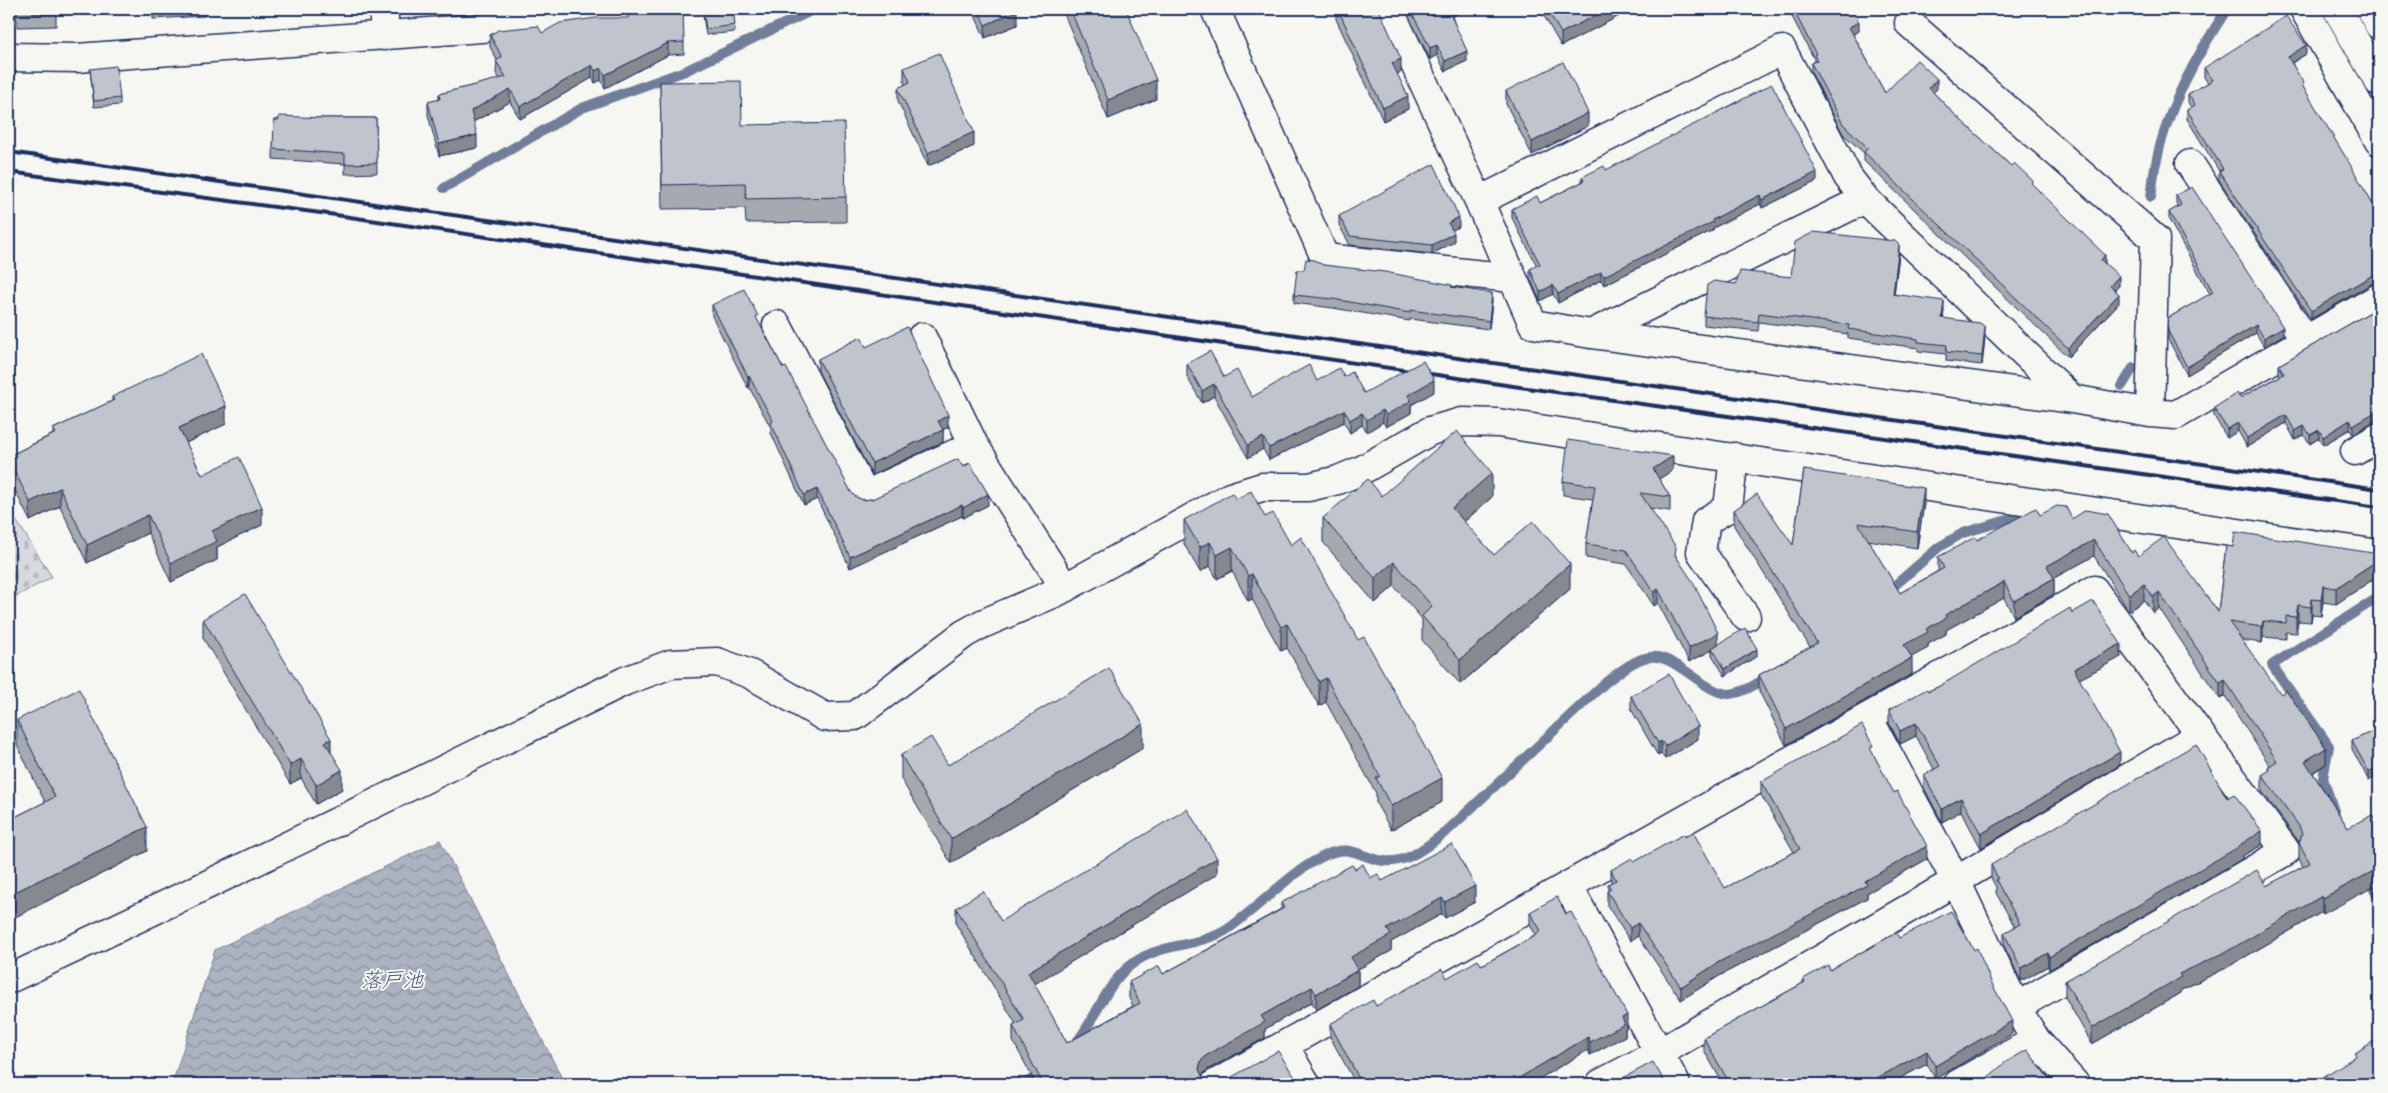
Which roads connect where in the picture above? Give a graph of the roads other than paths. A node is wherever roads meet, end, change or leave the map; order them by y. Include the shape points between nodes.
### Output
1 (384, 9) edge
2 (637, 9) edge
3 (1215, 9) edge
4 (1389, 9) edge
5 (2304, 9) edge
6 (2337, 9) edge
7 (2370, 9) edge
8 (1909, 23) dead end
9 (2379, 25) edge
10 (384, 36) junction
11 (9, 58) edge
12 (2379, 82) edge
13 (2378, 137) edge
14 (2190, 164) dead end
15 (1865, 199) junction
16 (1479, 201) junction
17 (1512, 278) junction
18 (2379, 298) edge
19 (777, 325) dead end
20 (1591, 334) junction
21 (922, 337) dead end
22 (2306, 342) junction
23 (2072, 399) junction
24 (2150, 413) junction
25 (2379, 437) edge
26 (974, 445) junction
27 (2355, 451) dead end
28 (1734, 457) junction
29 (2379, 554) edge
30 (1065, 588) junction
31 (1746, 617) dead end
32 (1868, 717) junction
33 (2200, 735) junction
34 (1956, 881) junction
35 (1568, 886) junction
36 (9, 979) edge
37 (2016, 1007) junction
38 (2036, 1040) junction
39 (1285, 1047) junction
40 (1659, 1053) junction
41 (1215, 1084) edge
42 (1306, 1084) edge
43 (1600, 1084) edge
44 (1676, 1084) edge
45 (1958, 1084) edge
46 (2075, 1084) edge

1 - 10 main road
2 - 10 main road via 522,25
3 - 17 main road via 1325,258
4 - 16 main road
5 - 13 main road
6 - 12 main road
7 - 9 main road
8 - 24 main road via 2155,239
10 - 11 main road via 77,58
14 - 22 main road
15 - 16 main road via 1848,177 1782,50
15 - 20 main road
15 - 23 main road
16 - 17 main road
17 - 20 main road via 1533,324
18 - 22 main road
19 - 26 main road via 865,495
20 - 23 main road
21 - 26 main road
22 - 24 main road via 2176,415
23 - 24 main road
25 - 27 main road
26 - 30 main road
28 - 29 main road
28 - 30 main road via 1498,422 1462,422 1430,431 1338,480 1309,487 1262,487 1230,497
28 - 31 main road via 1728,508 1706,521 1701,552
30 - 36 main road via 964,634 855,716 826,717 750,674 717,662 671,664 625,681 200,890
32 - 33 main road via 2094,590
32 - 34 main road
32 - 35 main road
33 - 34 main road
33 - 37 main road via 2286,851
34 - 37 main road
34 - 40 main road
35 - 39 main road
35 - 40 main road
37 - 38 main road
38 - 45 main road
38 - 46 main road
39 - 41 main road
39 - 42 main road
40 - 43 main road
40 - 44 main road

